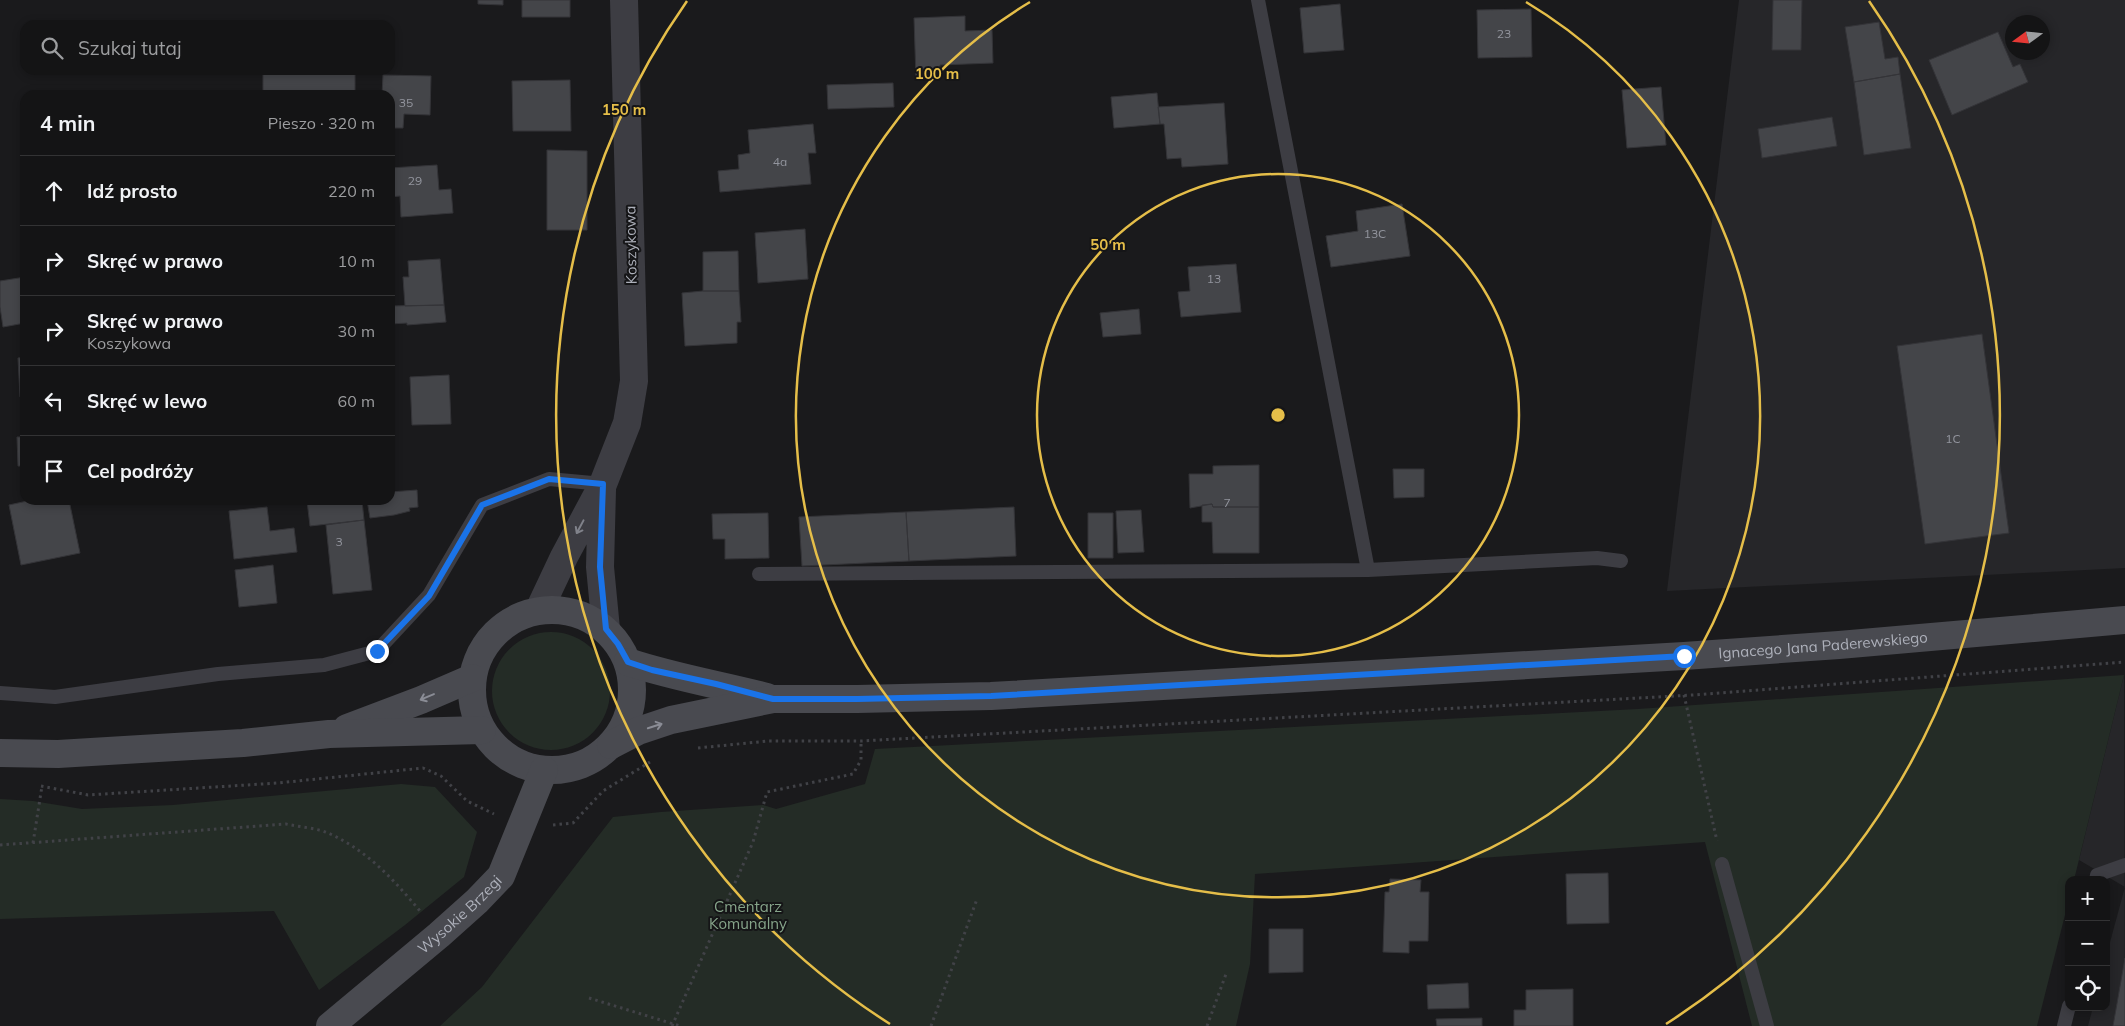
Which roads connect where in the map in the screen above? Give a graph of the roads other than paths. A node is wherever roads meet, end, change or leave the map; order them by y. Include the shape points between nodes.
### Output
1 (624, 0) edge
2 (1258, 0) edge
3 (603, 484) junction
4 (1621, 561) dead end
5 (1368, 570) junction
6 (759, 574) dead end
7 (539, 610) junction
8 (2125, 620) edge
9 (606, 629) junction
10 (628, 662) junction
11 (472, 678) junction
12 (0, 693) edge
13 (773, 699) junction
14 (482, 730) junction
15 (329, 734) junction
16 (611, 745) junction
17 (0, 753) edge
18 (544, 770) junction
19 (1722, 864) road end
20 (2125, 865) edge
21 (2097, 876) edge
22 (2068, 1011) edge
23 (330, 1026) edge
24 (1767, 1026) edge
25 (2064, 1026) edge

1 - 3 street, Koszykowa via 634,381 627,422
2 - 5 lane
3 -> 7 street, Koszykowa
3 - 9 street, Koszykowa via 600,567
3 - 12 lane via 549,479 482,505 429,596 377,651 324,665 218,674 55,697
4 - 5 lane via 1597,558
5 - 6 lane
7 - 9 main road via 580,614
7 - 11 main road via 524,614 499,628 482,651
8 - 13 main road, Ignacego Jana Paderewskiego via 1684,656 991,696
9 - 10 main road
10 - 13 main road, Ignacego Jana Paderewskiego
10 - 16 main road via 632,702 625,725
11 - 14 main road via 473,707
11 -> 15 main road
16 -> 13 main road, Ignacego Jana Paderewskiego via 638,731 671,720
14 - 15 main road
14 - 18 main road via 499,750 520,764
15 - 17 main road via 150,749 58,754
16 - 18 main road via 591,760 568,769
18 - 23 main road, Wysokie Brzegi via 501,876 477,902
19 - 24 lane
20 - 21 lane
22 - 25 lane

